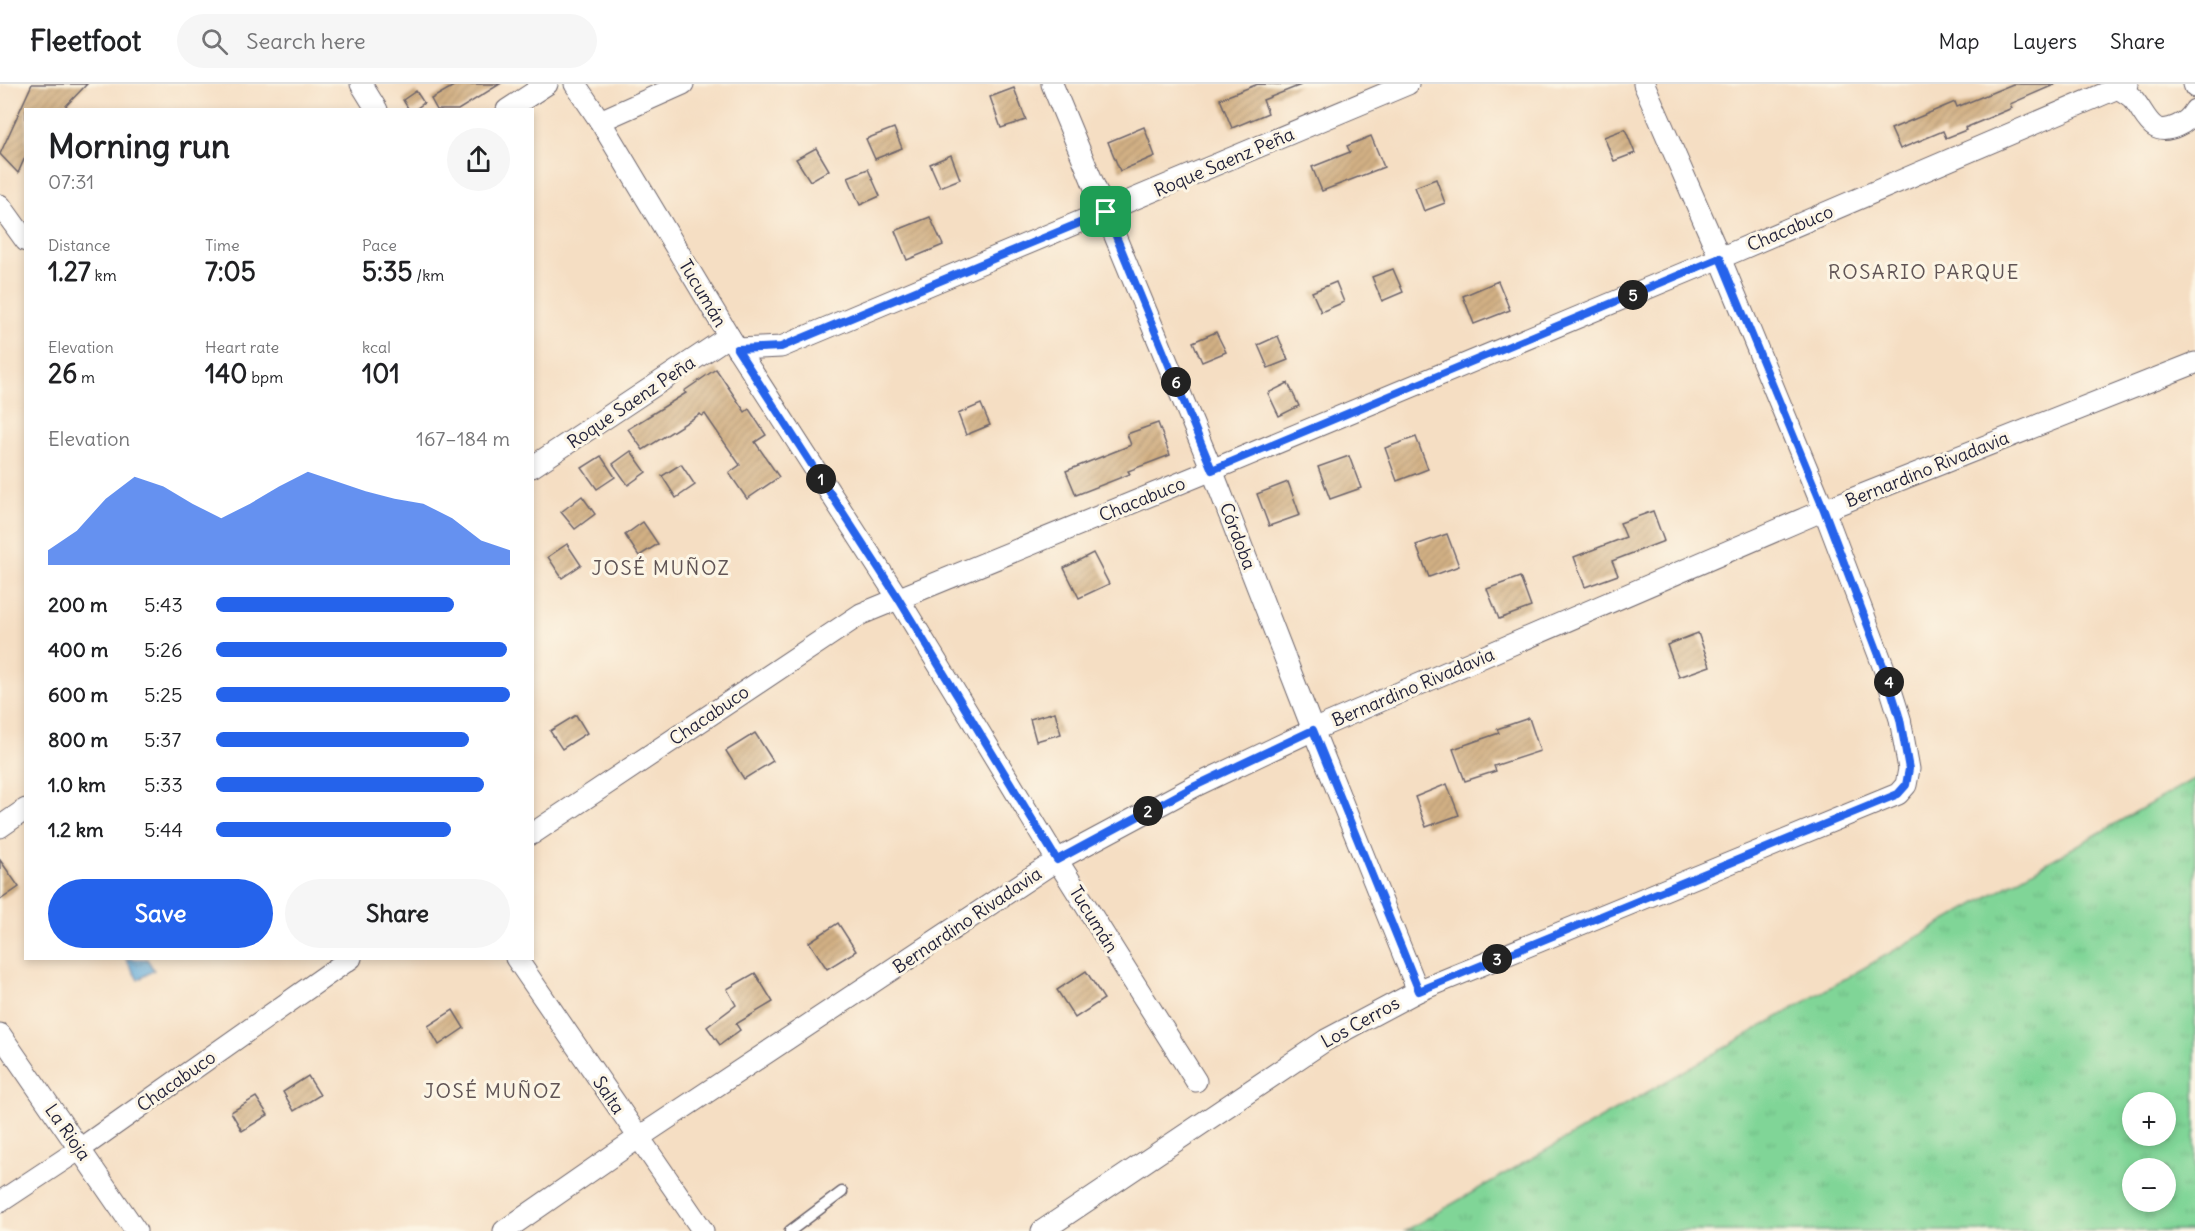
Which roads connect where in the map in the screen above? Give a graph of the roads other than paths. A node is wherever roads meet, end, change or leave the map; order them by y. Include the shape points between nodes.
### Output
1 (361, 84) edge
2 (547, 84) edge
3 (575, 84) edge
4 (683, 84) edge
5 (1052, 84) edge
6 (1408, 84) edge
7 (1644, 84) edge
8 (2123, 86) edge
9 (376, 108) edge
10 (510, 108) edge
11 (2195, 110) edge
12 (600, 121) junction
13 (0, 205) edge
14 (1106, 212) junction
15 (24, 238) edge
16 (1720, 258) junction
17 (733, 343) junction
18 (2195, 363) edge
19 (534, 466) edge
20 (1212, 470) junction
21 (1824, 510) junction
22 (898, 598) junction
23 (1313, 730) junction
24 (24, 810) edge
25 (0, 827) edge
26 (534, 833) edge
27 (1057, 860) junction
28 (348, 960) edge
29 (517, 960) edge
30 (1419, 991) junction
31 (0, 1034) edge
32 (1196, 1081) dead end
33 (638, 1138) junction
34 (80, 1149) junction
35 (842, 1192) dead end
36 (0, 1202) edge
37 (136, 1231) edge
38 (504, 1231) edge
39 (703, 1231) edge
40 (789, 1231) edge
41 (1042, 1231) edge

1 - 9 street
2 - 10 street
3 - 12 street, Tucumán
4 - 12 street
5 - 14 street, Córdoba
6 - 14 street, Roque Saenz Peña
7 - 16 street
8 - 11 street, Chacabuco via 2152,126 2160,129 2181,124
8 - 16 street, Chacabuco
12 - 17 street, Tucumán
13 - 15 street
14 - 17 street, Roque Saenz Peña via 781,347
14 - 20 street, Córdoba
16 - 20 street, Chacabuco
16 - 21 street
17 - 19 street, Roque Saenz Peña
17 - 22 street, Tucumán
18 - 21 street, Bernardino Rivadavia
20 - 22 street, Chacabuco
20 - 23 street, Córdoba
21 - 23 street, Bernardino Rivadavia
21 - 30 street, Los Cerros via 1900,719 1909,769 1906,785 1887,799
22 - 26 street, Chacabuco via 861,614
22 - 27 street, Tucumán
23 - 27 street, Bernardino Rivadavia via 1195,786
23 - 30 street, Córdoba
24 - 25 street
27 - 32 street, Tucumán
27 - 33 street, Bernardino Rivadavia
28 - 34 street, Chacabuco
29 - 33 street, Salta
30 - 41 street, Los Cerros via 1326,1040
31 - 34 street, La Rioja
33 - 38 street, Bernardino Rivadavia
33 - 39 street, Salta
34 - 36 street, Chacabuco
34 - 37 street, La Rioja
35 - 40 lane

